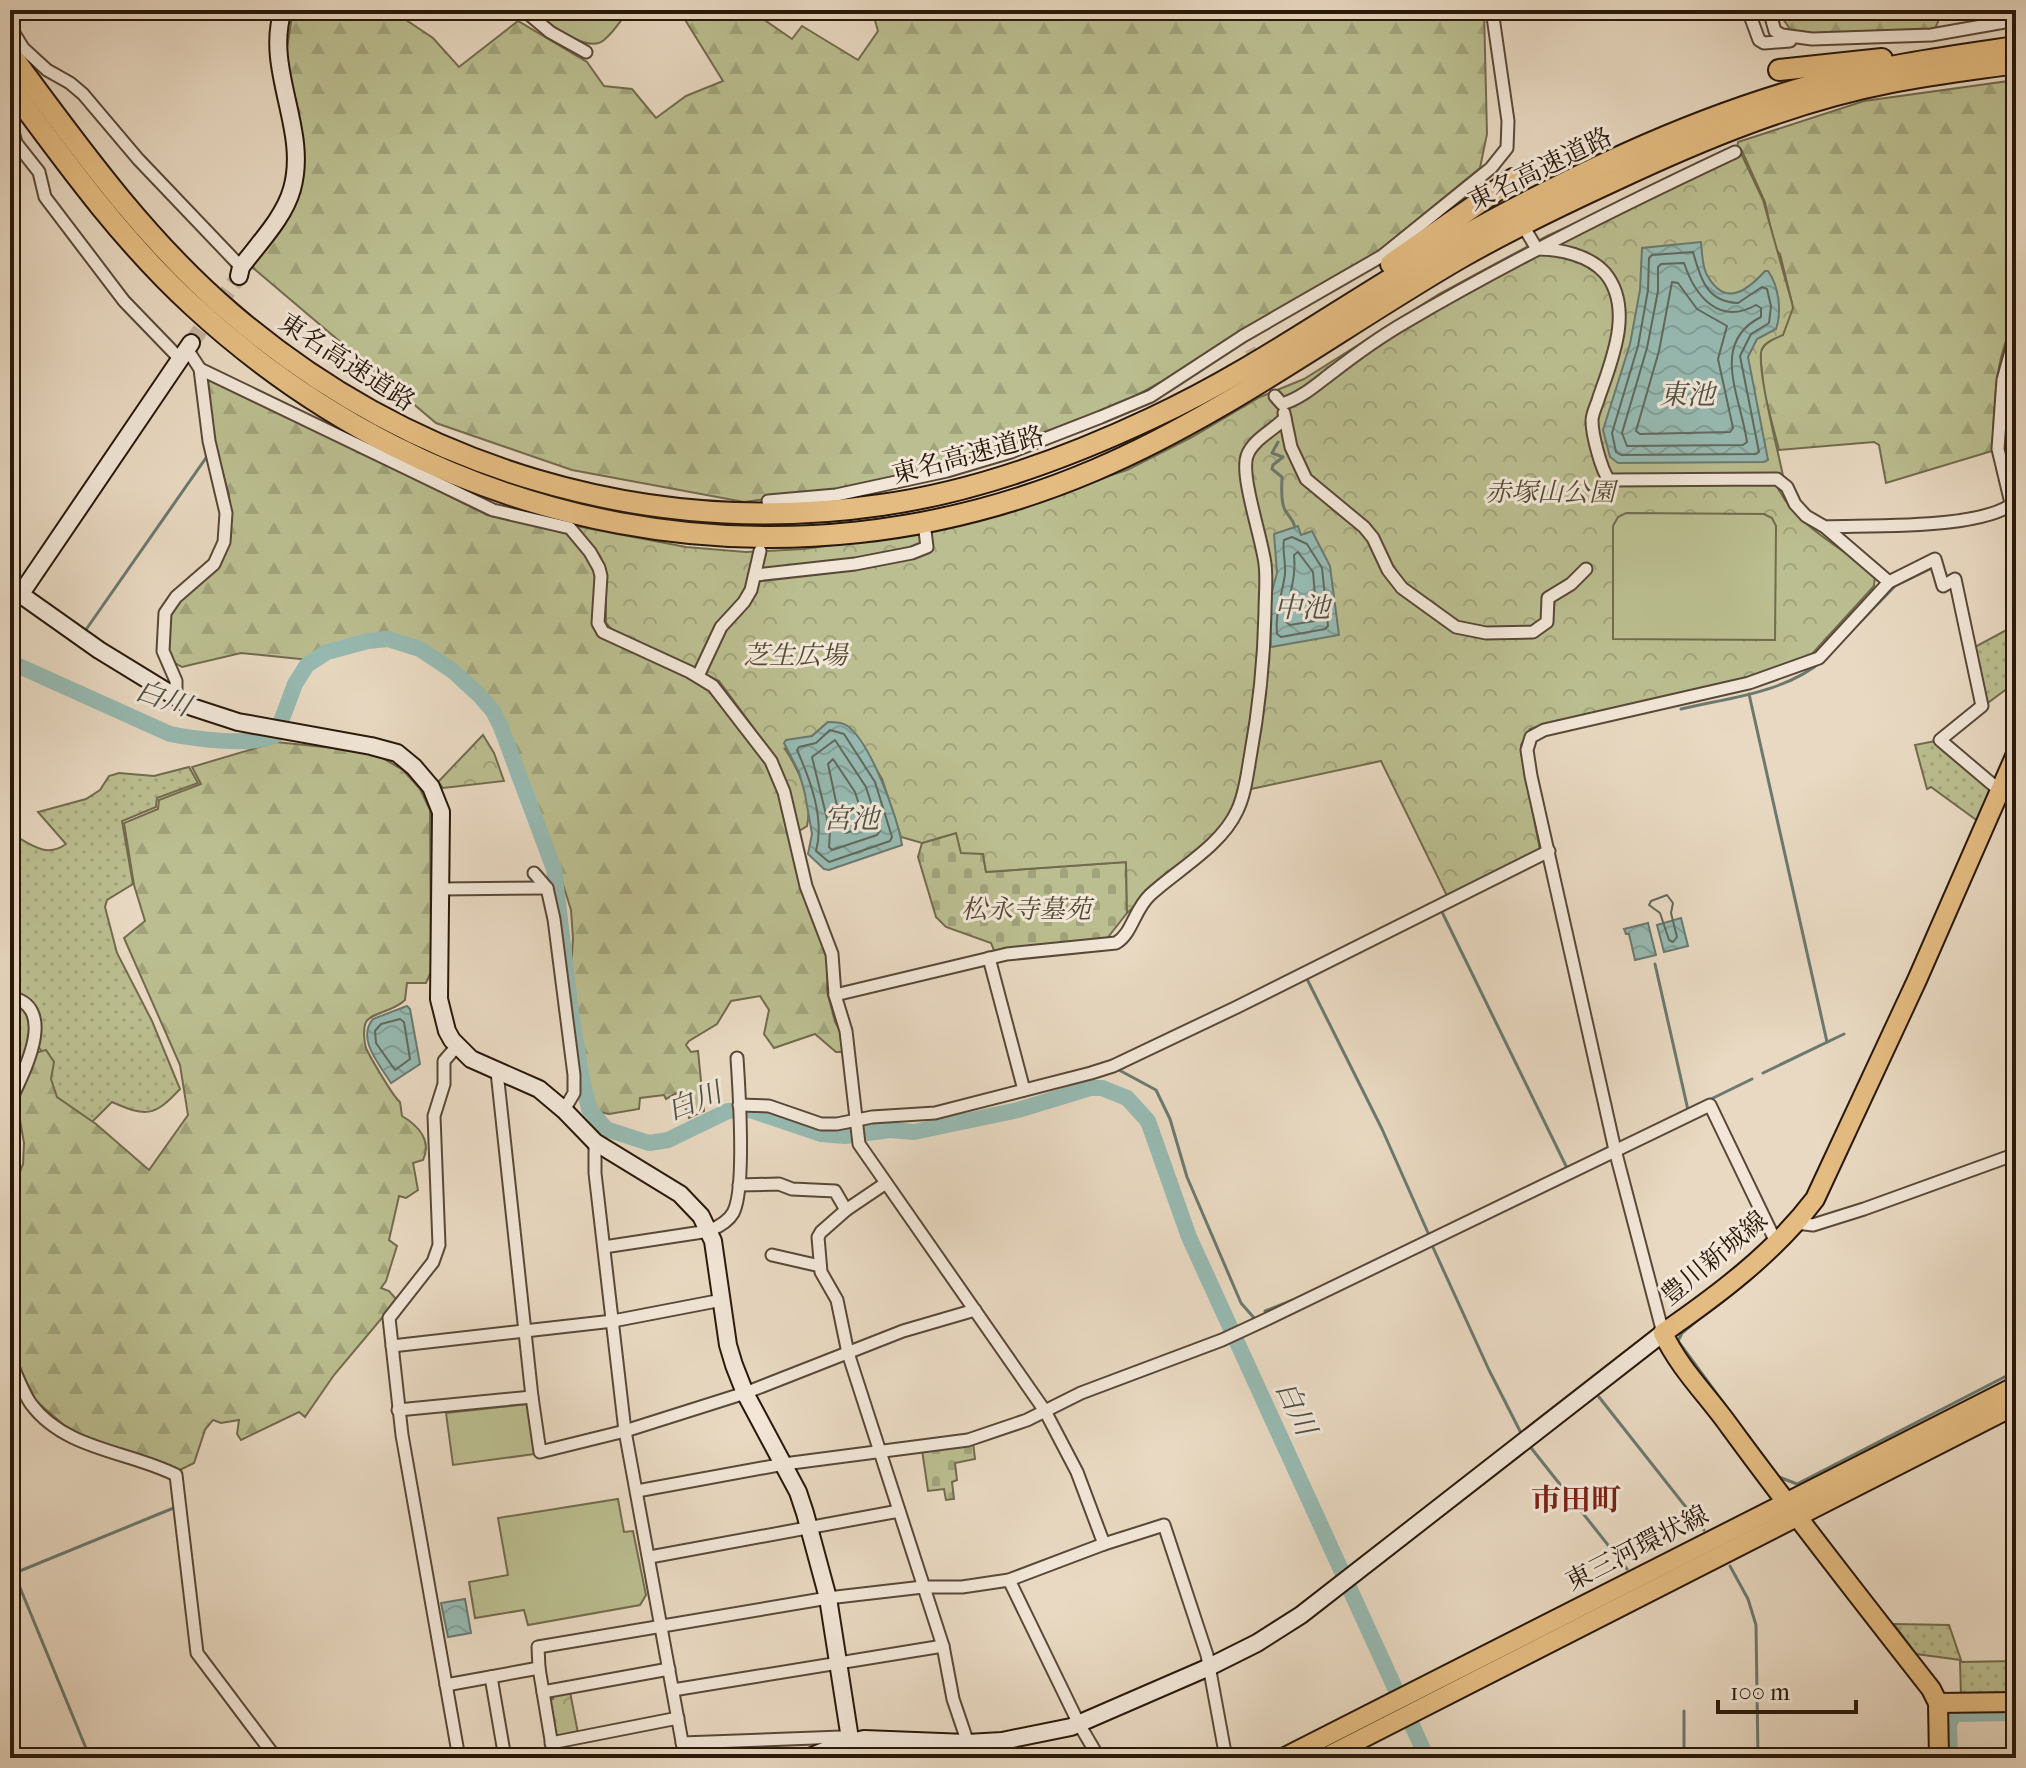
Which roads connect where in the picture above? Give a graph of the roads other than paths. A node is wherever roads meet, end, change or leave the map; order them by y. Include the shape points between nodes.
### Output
1 (283, 10) edge
2 (524, 10) edge
3 (1492, 10) edge
4 (1748, 10) edge
5 (1769, 10) edge
6 (2016, 20) edge
7 (10, 27) edge
8 (1812, 39) junction
9 (2016, 47) edge
10 (586, 52) dead end
11 (10, 54) edge
12 (1965, 54) junction
13 (2016, 63) edge
14 (1779, 70) dead end
15 (10, 87) edge
16 (10, 120) edge
17 (1735, 152) dead end
18 (1500, 175) junction
19 (1528, 234) dead end
20 (1537, 249) junction
21 (240, 272) joint
22 (2016, 333) edge
23 (1243, 336) junction
24 (186, 350) junction
25 (1258, 353) junction
26 (200, 369) junction
27 (2010, 381) edge
28 (1285, 418) junction
29 (768, 501) dead end
30 (2014, 503) edge
31 (2016, 524) edge
32 (1825, 527) junction
33 (925, 531) dead end
34 (760, 551) dead end
35 (1586, 569) dead end
36 (756, 575) junction
37 (1889, 582) junction
38 (15, 591) edge
39 (698, 676) junction
40 (176, 699) junction
41 (2016, 754) edge
42 (1999, 790) junction
43 (1549, 851) junction
44 (534, 873) dead end
45 (547, 888) junction
46 (442, 889) junction
47 (989, 958) junction
48 (835, 995) junction
49 (10, 997) edge
50 (457, 1046) junction
51 (737, 1058) dead end
52 (497, 1072) junction
53 (1024, 1090) junction
54 (10, 1102) edge
55 (739, 1105) junction
56 (564, 1110) junction
57 (857, 1122) junction
58 (595, 1142) junction
59 (1615, 1150) junction
60 (2016, 1154) edge
61 (886, 1183) junction
62 (739, 1185) junction
63 (846, 1210) junction
64 (1796, 1223) junction
65 (709, 1231) junction
66 (1776, 1242) junction
67 (604, 1247) junction
68 (772, 1255) dead end
69 (820, 1266) junction
70 (722, 1300) junction
71 (975, 1310) junction
72 (613, 1321) junction
73 (524, 1332) junction
74 (1663, 1333) junction
75 (392, 1346) junction
76 (848, 1353) junction
77 (10, 1359) edge
78 (2016, 1386) edge
79 (745, 1393) junction
80 (532, 1397) junction
81 (2016, 1405) edge
82 (398, 1410) junction
83 (1045, 1411) junction
84 (625, 1431) junction
85 (880, 1452) junction
86 (784, 1464) junction
87 (637, 1491) junction
88 (1790, 1510) junction
89 (899, 1511) junction
90 (809, 1528) junction
91 (1104, 1544) junction
92 (650, 1557) junction
93 (1009, 1580) junction
94 (923, 1587) junction
95 (828, 1598) junction
96 (662, 1626) junction
97 (943, 1646) junction
98 (840, 1663) junction
99 (539, 1668) junction
100 (1207, 1668) junction
101 (669, 1669) junction
102 (491, 1677) junction
103 (446, 1685) junction
104 (673, 1690) junction
105 (543, 1692) junction
106 (2016, 1702) edge
107 (1938, 1703) junction
108 (1391, 1714) junction
109 (678, 1718) junction
110 (1079, 1724) junction
111 (551, 1743) junction
112 (682, 1743) junction
113 (851, 1750) edge
114 (970, 1751) edge
115 (276, 1758) edge
116 (459, 1758) edge
117 (505, 1758) edge
118 (554, 1758) edge
119 (685, 1758) edge
120 (807, 1758) edge
121 (1099, 1758) edge
122 (1226, 1758) edge
123 (1283, 1758) edge
124 (1324, 1758) edge
125 (1939, 1758) edge

1 - 21 street via 277,47 295,142 294,178 288,200
2 - 10 street
3 - 18 street via 1509,140
4 - 8 street via 1764,43
5 - 8 street via 1775,31
6 - 8 street via 1931,35
7 - 21 street via 23,48 83,94
9 - 12 highway, 東名高速道路
11 - 25 highway, 東名高速道路 via 135,217 231,313 311,375 383,420 463,457 549,483 616,499 722,513 882,505 1007,476 1109,438 1159,415
12 - 14 highway
12 - 25 highway, 東名高速道路 via 1873,70 1772,97 1616,159 1445,246
13 - 15 highway, 東名高速道路 via 1840,95 1738,126 1665,156 1484,244 1186,425 1036,493 908,525 769,537 684,533 587,517 482,486 375,438 297,391 189,303 119,228
16 - 24 street via 16,143 39,172 45,197 124,301
17 - 20 street
18 - 23 street via 1382,256
18 - 25 highway via 1324,310
19 - 20 street
20 - 28 street via 1399,326 1315,388 1279,400
20 - 32 street via 1588,261 1615,289 1618,332 1592,423 1609,480 1777,479 1806,516
22 - 27 street
23 - 25 street
23 - 29 street via 1151,396 1011,452 912,482
24 - 26 street
24 - 38 street
26 - 39 street via 493,510 570,528 596,560 601,576 598,623 603,632
26 - 40 street via 215,474 224,500 224,542 210,569 165,613 163,651 176,681
27 - 30 street via 1998,449
28 - 35 street via 1306,479 1364,527 1402,588 1456,627 1486,633 1533,632 1547,622 1548,598
28 - 47 street via 1253,446 1246,463 1265,567 1264,658 1239,809 1198,856 1143,901 1116,943
30 - 31 street
30 - 32 street via 1978,518 1939,523
32 - 37 street
33 - 36 street via 927,547 912,553
34 - 36 street
36 - 39 street via 744,602 721,627
37 - 42 street via 1935,559 1943,586 1955,579 1982,706 1940,740
37 - 43 street via 1819,658 1749,683 1536,733 1527,750
38 - 40 street
39 - 48 street via 713,686 763,748 779,779 806,886 832,954
40 - 46 street via 207,713 397,753 431,787 441,812
41 - 42 main road, 豊川新城線
42 - 64 main road, 豊川新城線 via 1838,1152 1815,1199
43 - 53 street via 1113,1066
43 - 59 street
44 - 45 street
45 - 46 street
45 - 56 street via 574,1075 574,1093
46 - 50 street via 440,1009
47 - 48 street
47 - 53 street
48 - 57 street via 846,1031
49 - 54 street via 27,1005 35,1034
50 - 52 street
50 - 75 street via 444,1061 444,1084 434,1116 439,1245 433,1262 389,1318
51 - 55 street
52 - 56 street via 539,1089
52 - 73 street
53 - 57 street via 935,1113
55 - 57 street via 769,1106 821,1124
55 - 62 street
56 - 58 street
57 - 61 street via 859,1144
58 - 65 street via 680,1194
58 - 67 street
59 - 66 street via 1710,1105
59 - 74 street
59 - 83 street via 1225,1338
60 - 64 street via 1813,1225
61 - 63 street
61 - 71 street
62 - 63 street via 835,1191
62 - 65 street via 734,1212
63 - 69 street via 818,1237
64 - 66 main road, 豊川新城線
65 - 67 street
65 - 70 street
66 - 74 main road, 豊川新城線
67 - 72 street
68 - 69 street
69 - 76 street via 837,1300
70 - 72 street
70 - 79 street via 728,1345
71 - 76 street
71 - 83 street
72 - 73 street
72 - 84 street
73 - 75 street
73 - 80 street
74 - 88 main road, 豊川新城線
74 - 100 street via 1301,1615
75 - 82 street
76 - 79 street
76 - 85 street
77 - 115 street via 31,1404 51,1423 98,1448 176,1475 197,1653
78 - 88 main road, 東三河環状線
79 - 84 street
79 - 86 street
80 - 82 street
80 - 84 street via 540,1452
81 - 88 main road, 東三河環状線
82 - 103 street
83 - 85 street via 968,1440
83 - 91 street via 1077,1472
84 - 87 street
85 - 86 street
85 - 89 street
86 - 87 street
86 - 90 street
87 - 92 street
88 - 107 main road, 豊川新城線
88 - 108 main road, 東三河環状線
89 - 90 street
89 - 94 street
90 - 92 street
90 - 95 street
91 - 93 street
91 - 100 street via 1164,1525
92 - 96 street
93 - 94 street
93 - 110 street
94 - 95 street
94 - 97 street
95 - 96 street
95 - 98 street
96 - 99 street via 538,1647
96 - 101 street
97 - 98 street
97 - 114 street
98 - 104 street
98 - 113 street
99 - 102 street
99 - 105 street
100 - 110 street
100 - 122 street
101 - 104 street
101 - 105 street
102 - 103 street
102 - 117 street
103 - 116 street
104 - 109 street
105 - 111 street
106 - 107 main road
107 - 125 main road
108 - 123 main road, 東三河環状線
108 - 124 main road, 東三河環状線
109 - 111 street
109 - 112 street
110 - 114 street
110 - 121 street
111 - 118 street
112 - 113 street via 841,1737
112 - 119 street
113 - 114 street via 864,1739
113 - 120 street

